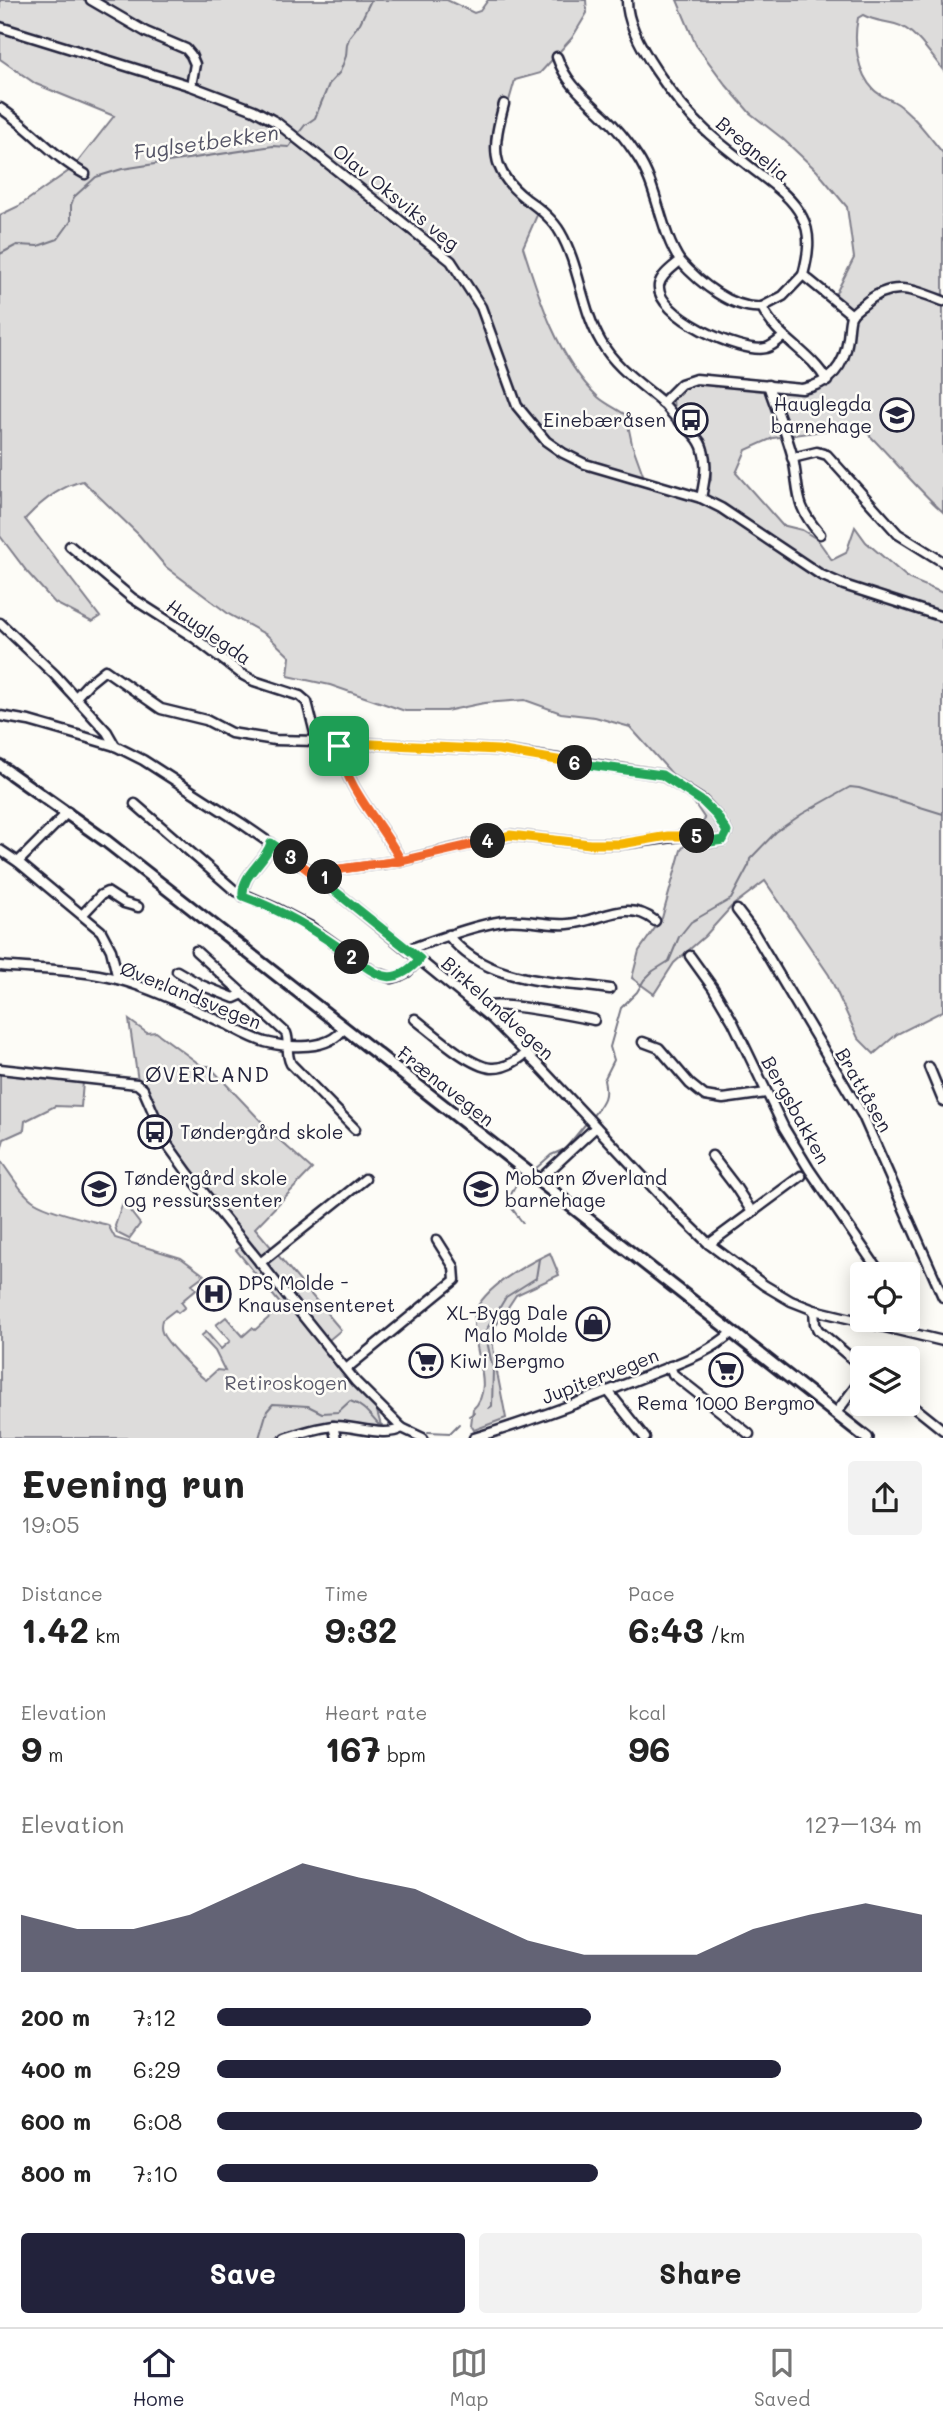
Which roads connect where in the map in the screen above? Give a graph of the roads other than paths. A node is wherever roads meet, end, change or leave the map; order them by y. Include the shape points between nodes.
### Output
1 (92, 0) edge
2 (627, 0) edge
3 (0, 27) edge
4 (557, 57) dead end
5 (191, 86) junction
6 (504, 104) dead end
7 (0, 108) edge
8 (85, 174) dead end
9 (680, 261) junction
10 (803, 275) junction
11 (943, 301) edge
12 (762, 307) junction
13 (852, 315) junction
14 (784, 336) junction
15 (827, 381) junction
16 (768, 385) junction
17 (662, 403) junction
18 (792, 458) junction
19 (701, 498) junction
20 (820, 534) dead end
21 (70, 546) dead end
22 (943, 562) edge
23 (943, 617) edge
24 (0, 623) edge
25 (76, 697) junction
26 (0, 716) edge
27 (317, 741) junction
28 (115, 746) junction
29 (339, 746) junction
30 (0, 766) edge
31 (135, 804) dead end
32 (68, 812) junction
33 (271, 843) junction
34 (0, 850) edge
35 (401, 861) junction
36 (18, 862) junction
37 (321, 880) junction
38 (243, 896) junction
39 (138, 907) dead end
40 (737, 910) dead end
41 (83, 914) junction
42 (656, 921) dead end
43 (448, 935) junction
44 (409, 949) junction
45 (196, 951) dead end
46 (690, 957) dead end
47 (420, 959) junction
48 (0, 966) edge
49 (177, 971) dead end
50 (118, 979) junction
51 (610, 989) dead end
52 (243, 994) junction
53 (481, 1008) junction
54 (415, 1019) dead end
55 (594, 1020) dead end
56 (344, 1028) junction
57 (643, 1042) dead end
58 (287, 1046) junction
59 (527, 1053) junction
60 (929, 1066) dead end
61 (0, 1069) edge
62 (766, 1093) junction
63 (943, 1101) edge
64 (596, 1128) junction
65 (355, 1129) dead end
66 (712, 1156) dead end
67 (801, 1176) dead end
68 (365, 1179) dead end
69 (538, 1181) junction
70 (752, 1212) junction
71 (437, 1240) dead end
72 (709, 1244) junction
73 (873, 1262) edge
74 (260, 1263) junction
75 (943, 1297) edge
76 (814, 1310) junction
77 (850, 1316) edge
78 (732, 1332) junction
79 (915, 1332) edge
80 (943, 1341) edge
81 (850, 1357) edge
82 (670, 1366) junction
83 (346, 1369) junction
84 (608, 1391) junction
85 (850, 1394) edge
86 (920, 1412) edge
87 (836, 1413) junction
88 (333, 1426) junction
89 (402, 1428) junction
90 (943, 1430) edge
91 (749, 1434) dead end
92 (285, 1438) edge
93 (336, 1438) edge
94 (423, 1438) edge
95 (474, 1438) edge
96 (645, 1438) edge
97 (867, 1438) edge

1 - 5 street via 186,49 195,64
2 - 10 street, Bregnelia via 632,29 642,50 685,108 705,131 791,201 802,216 808,246
3 - 5 street, Olav Oksviks veg
4 - 9 street via 579,94 639,158
5 - 19 street, Olav Oksviks veg via 276,122 451,261 481,307 517,406 545,441 585,464
6 - 17 street via 495,138 502,175 559,229 602,345 633,380
7 - 8 street via 63,162
9 - 12 street via 695,278 733,301
9 - 14 street via 659,286 666,305 678,316 750,348 764,349
10 - 12 street via 783,296
10 - 13 street
11 - 13 street via 895,288 881,292
12 - 14 street
13 - 15 street via 841,365
14 - 15 street via 814,361
15 - 16 street via 802,388
16 - 17 street via 696,379 681,384
16 - 18 street
17 - 19 street via 704,450
18 - 20 street via 798,499 806,519
18 - 22 street via 817,452 827,455 898,534
19 - 23 street, Olav Oksviks veg via 821,575
21 - 27 street, Hauglegda via 132,598 243,675 300,696 307,702
24 - 25 street
25 - 27 street via 102,671 109,671 161,709 206,720 231,733
25 - 28 street
26 - 28 street, Birkelandvegen
27 - 29 street
28 - 33 street, Birkelandvegen
29 - 35 street via 346,773
29 - 35 street via 498,750 662,775 703,802 727,832 723,840 710,842 688,835 621,844 510,835
30 - 32 main road, Frænavegen
31 - 38 street
32 - 36 street
32 - 56 main road, Frænavegen
33 - 37 street, Birkelandvegen
33 - 38 street via 243,884
34 - 36 street
35 - 37 street via 333,870
36 - 41 street
37 - 44 street, Birkelandvegen
38 - 47 street via 311,927 383,976 399,976
39 - 41 street via 107,892
40 - 75 street, Brattåsen via 863,1116
41 - 50 street via 106,940
42 - 43 street via 629,910 568,924 504,920
43 - 44 street
43 - 51 street via 476,962 502,974
44 - 47 street, Birkelandvegen
45 - 52 street
46 - 62 street, Bergsbakken via 733,1022
47 - 53 street, Birkelandvegen
48 - 50 street, Øverlandsvegen
49 - 52 street via 234,998
50 - 58 street, Øverlandsvegen via 263,1041
52 - 58 street via 286,1033
53 - 55 street via 524,1009
53 - 59 street, Birkelandvegen
54 - 59 street via 476,1063 491,1068 505,1066
56 - 58 street, Øverlandsvegen via 336,1037 314,1045
56 - 69 main road, Frænavegen
57 - 62 street via 659,1048 705,1096 723,1099
58 - 65 street via 295,1069
59 - 64 street, Birkelandvegen
60 - 63 street
61 - 74 street via 137,1084 167,1144
62 - 73 street, Bergsbakken via 809,1169
64 - 69 street
64 - 72 street, Birkelandvegen
66 - 70 street
67 - 70 street
68 - 74 street
69 - 78 main road, Frænavegen
70 - 72 street
71 - 83 street via 454,1267 455,1280
72 - 76 street, Birkelandvegen via 774,1291
74 - 83 street
76 - 77 street, Birkelandvegen
76 - 81 street via 818,1330
78 - 82 street, Jupitervegen via 718,1345
78 - 87 main road, Frænavegen
79 - 80 street, Birkelandvegen
82 - 84 street, Jupitervegen
82 - 91 street via 673,1374
83 - 89 street
84 - 95 street, Jupitervegen
84 - 96 street
85 - 87 street
86 - 90 street
87 - 97 main road, Frænavegen
88 - 89 street via 388,1432
88 - 92 street
88 - 93 street
89 - 94 street

